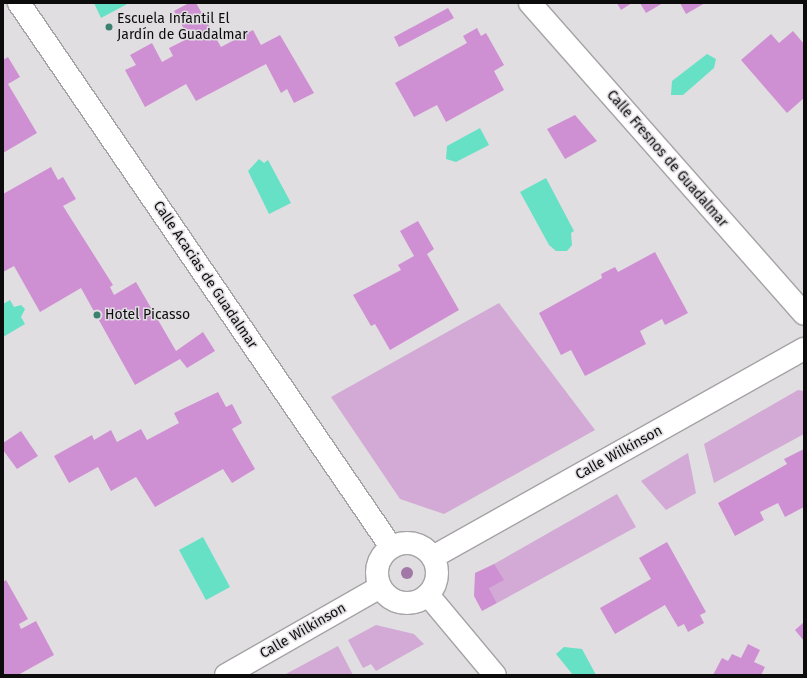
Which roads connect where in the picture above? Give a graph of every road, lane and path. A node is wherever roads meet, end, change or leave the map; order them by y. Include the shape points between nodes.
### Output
1 (19, 3) edge
2 (530, 3) edge
3 (804, 314) edge
4 (804, 349) edge
5 (391, 547) junction
6 (433, 557) junction
7 (380, 587) junction
8 (428, 595) junction
9 (226, 675) edge
10 (495, 675) edge

1 - 5 street, Calle Acacias de Guadalmar
2 - 3 street, Calle Fresnos de Guadalmar
4 - 6 street, Calle Wilkinson
5 - 6 street via 400,543 418,545
5 - 7 street via 378,564
6 - 8 street via 438,577
7 - 8 street via 387,596 402,602 418,601
7 - 9 street, Calle Wilkinson
8 - 10 street

